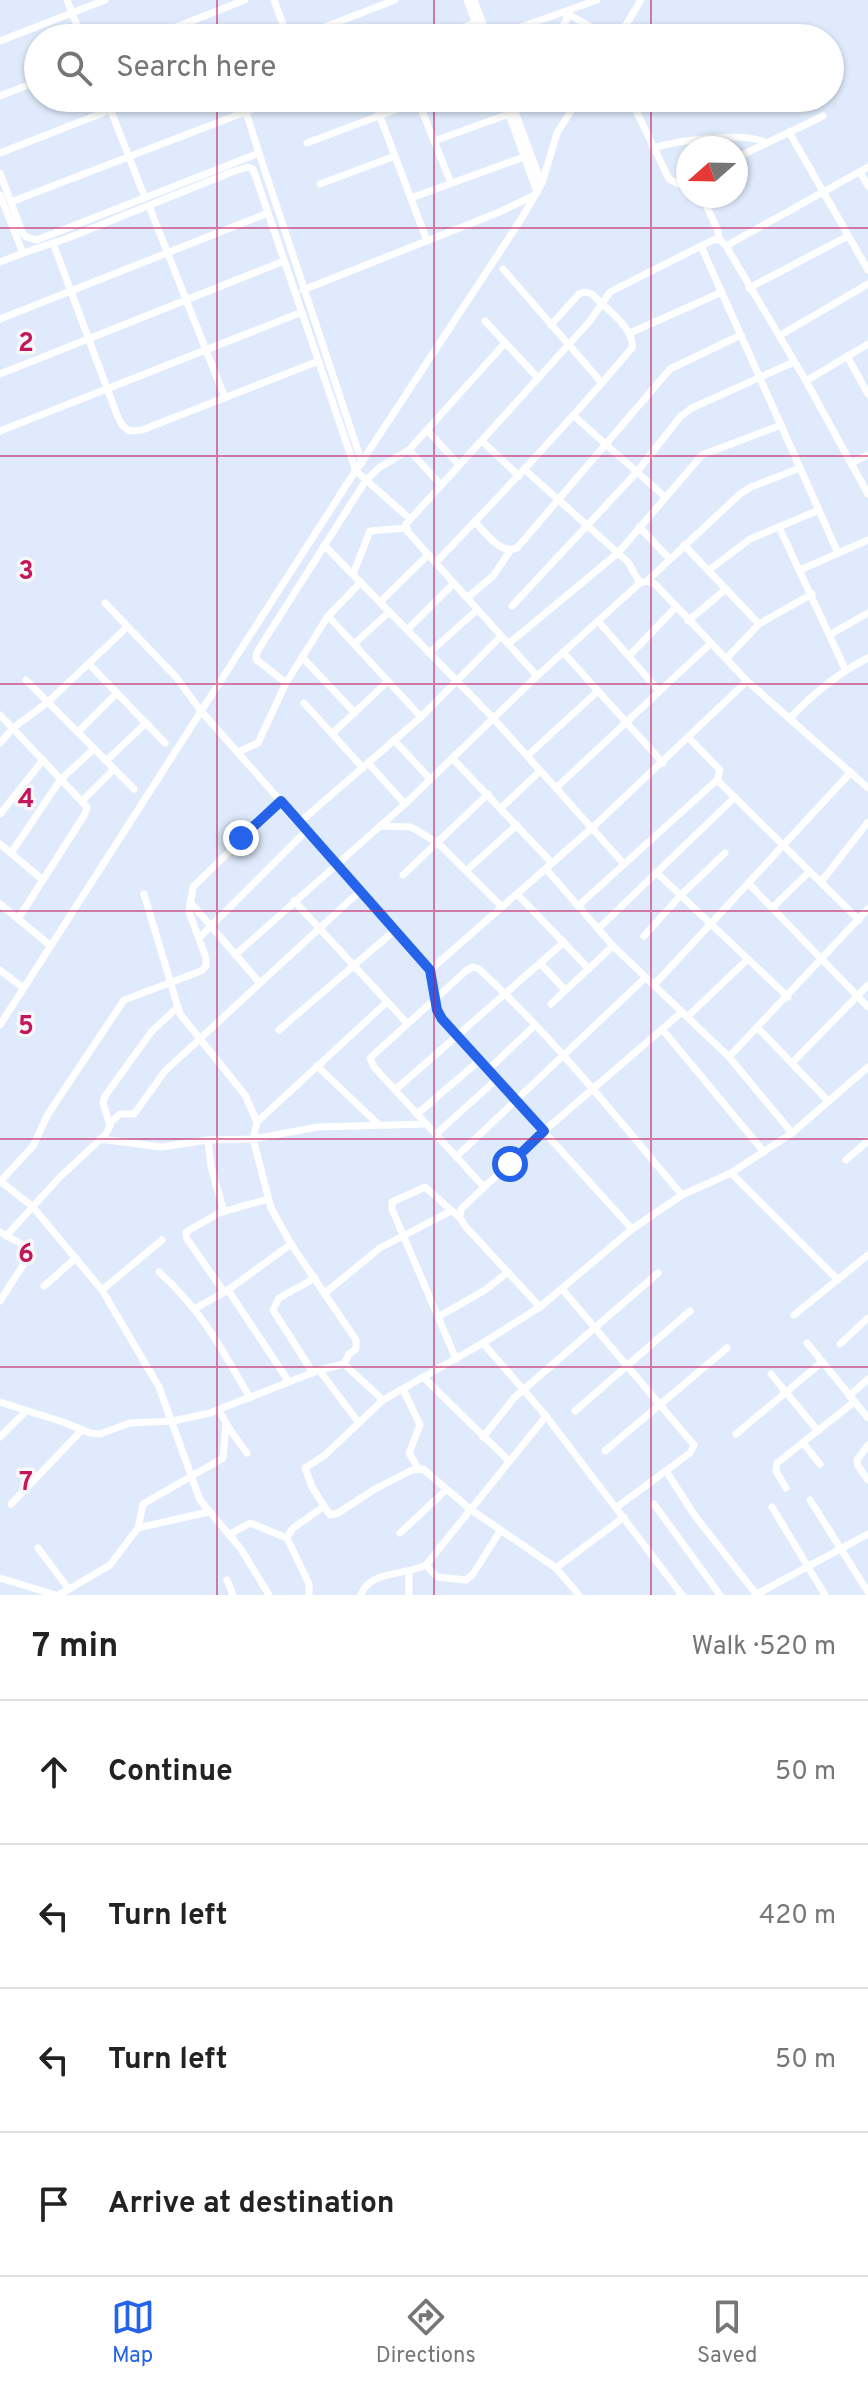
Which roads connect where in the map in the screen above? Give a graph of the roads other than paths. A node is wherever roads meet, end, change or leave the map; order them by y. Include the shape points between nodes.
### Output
1 (67, 0) edge
2 (105, 0) edge
3 (245, 0) edge
4 (274, 0) edge
5 (395, 0) edge
6 (467, 0) edge
7 (474, 0) edge
8 (597, 0) edge
9 (641, 0) edge
10 (567, 12) junction
11 (72, 13) junction
12 (475, 23) edge
13 (44, 24) edge
14 (76, 24) edge
15 (184, 24) edge
16 (283, 24) edge
17 (332, 24) edge
18 (483, 24) edge
19 (531, 24) edge
20 (561, 24) edge
21 (587, 24) edge
22 (626, 24) edge
23 (24, 32) edge
24 (0, 41) edge
25 (24, 87) edge
26 (0, 96) edge
27 (105, 112) edge
28 (111, 112) edge
29 (246, 112) joint
30 (379, 112) edge
31 (388, 112) edge
32 (426, 112) edge
33 (516, 112) edge
34 (571, 112) edge
35 (636, 112) edge
36 (509, 114) joint
37 (380, 115) junction
38 (823, 116) dead end
39 (789, 132) junction
40 (434, 141) junction
41 (307, 143) dead end
42 (767, 143) junction
43 (653, 148) junction
44 (748, 152) edge
45 (0, 153) edge
46 (259, 153) junction
47 (129, 156) junction
48 (395, 156) junction
49 (524, 157) junction
50 (868, 167) edge
51 (860, 172) junction
52 (0, 173) edge
53 (676, 182) edge
54 (451, 183) junction
55 (542, 183) junction
56 (320, 184) dead end
57 (868, 186) edge
58 (823, 193) junction
59 (535, 194) junction
60 (0, 195) edge
61 (411, 198) junction
62 (147, 202) junction
63 (5, 206) edge
64 (707, 208) edge
65 (268, 213) junction
66 (848, 236) junction
67 (719, 239) junction
68 (427, 241) junction
69 (53, 243) junction
70 (701, 246) junction
71 (726, 246) junction
72 (23, 253) junction
73 (168, 254) junction
74 (284, 261) junction
75 (0, 262) edge
76 (503, 269) dead end
77 (868, 270) edge
78 (868, 284) edge
79 (749, 288) junction
80 (303, 290) junction
81 (722, 292) junction
82 (71, 293) junction
83 (186, 301) junction
84 (601, 304) junction
85 (302, 312) junction
86 (0, 319) edge
87 (485, 321) dead end
88 (551, 325) junction
89 (630, 333) junction
90 (741, 335) junction
91 (779, 336) junction
92 (88, 340) junction
93 (505, 343) junction
94 (569, 344) junction
95 (868, 344) edge
96 (206, 351) junction
97 (847, 356) junction
98 (319, 361) junction
99 (794, 362) junction
100 (0, 374) edge
101 (538, 378) junction
102 (760, 378) junction
103 (806, 381) junction
104 (602, 383) junction
105 (107, 389) junction
106 (868, 394) edge
107 (225, 398) junction
108 (573, 415) junction
109 (781, 425) junction
110 (427, 430) junction
111 (0, 431) edge
112 (482, 441) junction
113 (606, 445) junction
114 (409, 450) junction
115 (868, 455) edge
116 (362, 463) junction
117 (851, 463) junction
118 (459, 465) junction
119 (800, 468) junction
120 (356, 471) junction
121 (637, 472) junction
122 (522, 473) junction
123 (366, 480) junction
124 (441, 485) junction
125 (868, 494) edge
126 (665, 497) junction
127 (558, 499) junction
128 (819, 510) junction
129 (409, 518) junction
130 (475, 522) junction
131 (588, 524) junction
132 (639, 527) junction
133 (779, 527) junction
134 (406, 528) junction
135 (868, 540) edge
136 (324, 545) junction
137 (684, 545) junction
138 (510, 551) junction
139 (618, 553) junction
140 (838, 553) junction
141 (428, 555) junction
142 (670, 559) junction
143 (435, 563) junction
144 (709, 570) junction
145 (800, 570) junction
146 (353, 574) junction
147 (361, 582) junction
148 (644, 582) junction
149 (453, 584) junction
150 (726, 589) junction
151 (812, 594) junction
152 (467, 598) junction
153 (380, 602) junction
154 (105, 603) dead end
155 (512, 606) dead end
156 (675, 608) junction
157 (477, 610) junction
158 (389, 612) junction
159 (868, 613) edge
160 (328, 616) junction
161 (598, 621) junction
162 (688, 621) junction
163 (759, 624) junction
164 (127, 627) junction
165 (407, 630) junction
166 (831, 634) junction
167 (501, 636) junction
168 (354, 644) junction
169 (508, 644) junction
170 (710, 644) junction
171 (563, 652) junction
172 (429, 653) junction
173 (629, 656) junction
174 (302, 657) junction
175 (868, 658) edge
176 (726, 659) junction
177 (89, 664) junction
178 (845, 669) junction
179 (537, 676) junction
180 (26, 680) dead end
181 (388, 681) junction
182 (747, 681) junction
183 (457, 682) junction
184 (286, 683) junction
185 (598, 691) junction
186 (659, 691) junction
187 (117, 693) junction
188 (48, 702) junction
189 (304, 703) dead end
190 (201, 711) junction
191 (355, 713) junction
192 (0, 715) edge
193 (421, 717) junction
194 (791, 717) junction
195 (493, 718) junction
196 (626, 722) junction
197 (146, 723) junction
198 (13, 728) junction
199 (78, 732) junction
200 (333, 733) junction
201 (689, 738) junction
202 (394, 740) junction
203 (0, 743) edge
204 (165, 743) dead end
205 (94, 749) junction
206 (238, 752) junction
207 (527, 756) junction
208 (452, 758) junction
209 (43, 760) junction
210 (106, 761) junction
211 (663, 763) junction
212 (366, 766) junction
213 (114, 769) junction
214 (540, 771) junction
215 (851, 772) junction
216 (61, 779) junction
217 (430, 779) junction
218 (717, 780) junction
219 (556, 788) junction
220 (868, 788) edge
221 (134, 789) dead end
222 (488, 794) junction
223 (735, 797) junction
224 (82, 801) junction
225 (281, 801) junction
226 (405, 804) junction
227 (501, 808) junction
228 (0, 814) edge
229 (300, 822) junction
230 (868, 822) edge
231 (517, 825) junction
232 (380, 826) junction
233 (592, 828) junction
234 (307, 830) junction
235 (438, 843) junction
236 (0, 844) edge
237 (785, 847) junction
238 (11, 853) junction
239 (725, 853) dead end
240 (336, 863) junction
241 (624, 864) junction
242 (549, 866) junction
243 (467, 870) junction
244 (809, 872) junction
245 (657, 873) junction
246 (403, 875) dead end
247 (43, 880) junction
248 (821, 882) junction
249 (749, 884) junction
250 (360, 891) junction
251 (144, 894) dead end
252 (517, 894) junction
253 (681, 895) junction
254 (294, 901) junction
255 (190, 902) junction
256 (0, 904) edge
257 (578, 906) junction
258 (502, 907) junction
259 (772, 908) junction
260 (868, 909) edge
261 (18, 919) junction
262 (859, 920) junction
263 (711, 924) junction
264 (210, 926) junction
265 (599, 928) junction
266 (319, 929) junction
267 (395, 930) junction
268 (644, 936) dead end
269 (199, 938) junction
270 (564, 942) junction
271 (51, 946) junction
272 (613, 946) junction
273 (235, 955) junction
274 (748, 959) junction
275 (822, 960) junction
276 (540, 963) junction
277 (354, 966) junction
278 (589, 969) junction
279 (0, 970) edge
280 (430, 970) junction
281 (645, 978) junction
282 (170, 983) junction
283 (260, 983) junction
284 (654, 985) junction
285 (868, 985) edge
286 (23, 988) junction
287 (565, 990) junction
288 (505, 993) junction
289 (857, 996) junction
290 (788, 997) junction
291 (436, 998) junction
292 (387, 1002) junction
293 (551, 1004) dead end
294 (868, 1007) edge
295 (177, 1008) junction
296 (684, 1014) junction
297 (407, 1023) junction
298 (0, 1025) edge
299 (535, 1025) junction
300 (757, 1027) junction
301 (662, 1029) junction
302 (279, 1030) dead end
303 (455, 1035) junction
304 (201, 1038) junction
305 (562, 1055) junction
306 (729, 1057) junction
307 (480, 1060) junction
308 (792, 1063) junction
309 (317, 1066) junction
310 (868, 1067) edge
311 (488, 1070) junction
312 (497, 1079) junction
313 (593, 1089) junction
314 (395, 1090) junction
315 (517, 1101) junction
316 (828, 1101) junction
317 (417, 1114) junction
318 (257, 1122) junction
319 (110, 1123) junction
320 (426, 1124) junction
321 (379, 1125) junction
322 (544, 1131) junction
323 (792, 1133) junction
324 (436, 1134) junction
325 (100, 1139) junction
326 (253, 1139) junction
327 (208, 1140) junction
328 (868, 1141) edge
329 (764, 1152) junction
330 (456, 1157) junction
331 (846, 1160) dead end
332 (731, 1173) junction
333 (0, 1181) edge
334 (484, 1187) junction
335 (682, 1195) junction
336 (268, 1199) junction
337 (32, 1206) junction
338 (451, 1211) junction
339 (224, 1212) junction
340 (460, 1218) junction
341 (632, 1229) junction
342 (3, 1234) edge
343 (404, 1236) junction
344 (162, 1240) dead end
345 (291, 1244) junction
346 (868, 1255) edge
347 (76, 1258) junction
348 (159, 1272) dead end
349 (508, 1272) junction
350 (658, 1273) dead end
351 (315, 1278) junction
352 (838, 1280) junction
353 (44, 1286) dead end
354 (562, 1289) junction
355 (102, 1290) junction
356 (226, 1291) junction
357 (325, 1293) junction
358 (0, 1301) edge
359 (540, 1307) junction
360 (196, 1308) junction
361 (690, 1311) dead end
362 (794, 1315) dead end
363 (438, 1317) junction
364 (868, 1318) edge
365 (595, 1328) junction
366 (483, 1343) junction
367 (807, 1343) dead end
368 (840, 1344) dead end
369 (727, 1348) dead end
370 (456, 1359) junction
371 (822, 1362) junction
372 (344, 1364) junction
373 (626, 1366) junction
374 (316, 1371) junction
375 (771, 1374) dead end
376 (423, 1377) junction
377 (868, 1379) edge
378 (289, 1382) junction
379 (403, 1389) junction
380 (523, 1390) junction
381 (787, 1393) junction
382 (250, 1398) junction
383 (852, 1399) junction
384 (383, 1400) junction
385 (0, 1402) edge
386 (659, 1405) junction
387 (219, 1410) junction
388 (26, 1411) junction
389 (575, 1411) dead end
390 (546, 1416) junction
391 (868, 1418) edge
392 (173, 1421) junction
393 (359, 1423) junction
394 (226, 1424) junction
395 (82, 1430) junction
396 (818, 1431) junction
397 (736, 1434) dead end
398 (0, 1437) edge
399 (483, 1437) junction
400 (803, 1443) junction
401 (868, 1445) edge
402 (605, 1451) dead end
403 (247, 1453) dead end
404 (509, 1461) junction
405 (820, 1464) dead end
406 (418, 1468) junction
407 (666, 1471) junction
408 (190, 1475) junction
409 (868, 1480) edge
410 (786, 1488) dead end
411 (446, 1490) junction
412 (810, 1500) dead end
413 (11, 1504) dead end
414 (654, 1504) dead end
415 (323, 1507) junction
416 (617, 1507) junction
417 (772, 1507) dead end
418 (470, 1509) junction
419 (208, 1512) junction
420 (624, 1517) junction
421 (138, 1528) junction
422 (500, 1531) junction
423 (400, 1533) dead end
424 (230, 1534) junction
425 (868, 1534) edge
426 (287, 1538) junction
427 (38, 1548) dead end
428 (842, 1548) junction
429 (426, 1565) junction
430 (808, 1566) junction
431 (556, 1568) junction
432 (409, 1572) junction
433 (0, 1578) edge
434 (227, 1580) dead end
435 (868, 1592) edge
436 (63, 1593) edge
437 (233, 1595) edge
438 (269, 1595) edge
439 (309, 1595) edge
440 (361, 1595) edge
441 (409, 1595) edge
442 (579, 1595) edge
443 (682, 1595) edge
444 (720, 1595) edge
445 (756, 1595) edge
446 (825, 1595) edge

1 - 11 street
2 - 11 street
3 - 15 street
4 - 16 street
5 - 17 street
6 - 12 street
7 - 18 street
8 - 10 street
9 - 22 street
10 - 19 street
10 - 20 street
10 - 21 street
11 - 13 street
11 - 14 street
23 - 24 street
25 - 26 street
27 - 45 street
28 - 47 street
29 - 46 street
29 - 47 street
30 - 37 street
31 - 37 street
32 - 40 street
33 - 55 street
34 - 55 street via 553,142
35 - 43 street
36 - 40 street
36 - 49 street
37 - 41 street
37 - 48 street
38 - 39 street
39 - 42 street
39 - 58 street
40 - 54 street
42 - 43 street via 757,138 692,140
42 - 44 street
43 - 53 street
46 - 62 street
46 - 80 street
47 - 62 street
47 - 63 street
48 - 56 street
48 - 61 street
49 - 54 street
49 - 59 street
50 - 51 street
51 - 57 street
51 - 58 street
52 - 63 street
54 - 61 street
55 - 59 street
58 - 66 street
58 - 71 street
59 - 68 street
59 - 116 street
60 - 63 street
61 - 68 street
62 - 63 street via 37,240 26,237
62 - 65 street via 249,167
62 - 69 street
62 - 73 street
63 - 72 street
64 - 67 street
65 - 73 street
65 - 74 street
66 - 77 street
66 - 79 street
67 - 70 street
67 - 71 street
68 - 80 street
69 - 72 street
69 - 82 street
70 - 81 street
70 - 84 street via 610,292
71 - 79 street
72 - 75 street
73 - 82 street
73 - 83 street
74 - 83 street
74 - 85 street
76 - 88 street
78 - 91 street
79 - 91 street
80 - 116 street
81 - 89 street
81 - 90 street
82 - 86 street
82 - 92 street
83 - 92 street
83 - 96 street
84 - 88 street via 592,294 579,294
84 - 89 street
84 - 94 street
85 - 96 street
85 - 98 street
87 - 93 street
88 - 94 street
89 - 104 street via 632,348
90 - 102 street
90 - 113 street via 670,369
91 - 99 street
92 - 100 street
92 - 105 street
93 - 101 street
93 - 110 street
94 - 101 street
94 - 104 street
95 - 97 street
96 - 105 street
96 - 107 street
97 - 103 street
97 - 106 street
98 - 107 street
98 - 120 street
99 - 102 street
99 - 103 street
101 - 112 street
102 - 109 street
102 - 121 street via 680,417
103 - 117 street
104 - 108 street
105 - 107 street via 122,425 134,432
105 - 111 street
108 - 113 street
108 - 122 street
109 - 119 street
109 - 126 street via 702,455
110 - 114 street
110 - 118 street
112 - 118 street
112 - 122 street
113 - 121 street
113 - 127 street
114 - 123 street
114 - 124 street
115 - 117 street
116 - 120 street
117 - 125 street
118 - 124 street
119 - 128 street
119 - 137 street via 740,494
120 - 123 street
120 - 190 street
121 - 126 street
121 - 131 street
122 - 127 street
122 - 130 street
123 - 129 street
123 - 136 street
124 - 129 street
126 - 132 street
127 - 131 street
127 - 138 street
128 - 133 street
128 - 140 street
129 - 134 street
130 - 138 street
130 - 143 street
131 - 139 street
131 - 155 street
132 - 139 street
132 - 142 street
133 - 144 street via 750,539
133 - 145 street
134 - 141 street
134 - 146 street via 370,531
135 - 140 street
136 - 146 street
136 - 184 street via 257,652 256,659
137 - 142 street
137 - 144 street
138 - 152 street via 493,576
139 - 148 street
139 - 169 street
140 - 145 street
141 - 143 street
141 - 153 street
142 - 148 street
143 - 149 street
144 - 150 street
145 - 151 street
146 - 147 street
147 - 153 street
147 - 160 street
148 - 156 street via 655,584
148 - 161 street
149 - 152 street
149 - 165 street
150 - 162 street
150 - 163 street
151 - 163 street
151 - 166 street
152 - 157 street
153 - 158 street
154 - 164 street
156 - 162 street
156 - 173 street
157 - 167 street
157 - 172 street
158 - 165 street
158 - 168 street
159 - 166 street
160 - 168 street
160 - 174 street
161 - 171 street
161 - 173 street
162 - 170 street
163 - 176 street
164 - 177 street
164 - 190 street
165 - 172 street
166 - 178 street
167 - 169 street
167 - 183 street
168 - 181 street
169 - 179 street
170 - 176 street
170 - 186 street
171 - 179 street
171 - 185 street
172 - 183 street
173 - 186 street
174 - 184 street
174 - 191 street
175 - 178 street
176 - 182 street
177 - 187 street
177 - 188 street
178 - 194 street
179 - 195 street
180 - 188 street
181 - 191 street
181 - 193 street
182 - 194 street
182 - 201 street
183 - 193 street
183 - 195 street
184 - 206 street via 258,743
185 - 196 street
185 - 207 street
186 - 196 street
187 - 197 street
187 - 199 street
188 - 198 street
188 - 199 street
189 - 200 street
190 - 206 street
190 - 271 street
191 - 200 street
192 - 198 street
193 - 202 street
194 - 215 street
195 - 207 street
195 - 208 street
196 - 211 street
196 - 219 street
197 - 204 street
197 - 210 street
198 - 203 street
198 - 209 street
199 - 205 street
200 - 212 street
201 - 211 street
201 - 218 street via 720,770
202 - 212 street
202 - 217 street
205 - 210 street
205 - 216 street
206 - 225 street
207 - 214 street
208 - 217 street
208 - 222 street
209 - 216 street
209 - 228 street
210 - 213 street
211 - 233 street
212 - 226 street
212 - 229 street
213 - 221 street
213 - 224 street
214 - 219 street
214 - 227 street
215 - 220 street
215 - 237 street
216 - 224 street
216 - 238 street
217 - 226 street
218 - 223 street
218 - 241 street
219 - 233 street
222 - 227 street
222 - 235 street
223 - 237 street
223 - 245 street
224 - 247 street via 85,814
225 - 229 street
225 - 255 street via 197,881
226 - 232 street
227 - 231 street
229 - 234 street
230 - 248 street
231 - 242 street
231 - 243 street
232 - 235 street via 415,829
232 - 240 street
233 - 241 street
233 - 242 street
234 - 240 street
234 - 264 street
235 - 243 street
235 - 246 street
236 - 238 street
237 - 244 street
237 - 249 street
238 - 247 street
239 - 253 street
240 - 250 street
240 - 254 street
241 - 257 street
242 - 252 street
242 - 257 street
243 - 258 street
244 - 248 street
244 - 259 street
245 - 253 street
245 - 265 street
247 - 261 street
248 - 262 street
249 - 259 street
249 - 263 street
250 - 266 street
250 - 267 street
251 - 282 street
252 - 258 street
252 - 270 street
253 - 263 street
253 - 268 street
254 - 266 street
254 - 273 street
255 - 264 street
255 - 269 street
256 - 261 street
257 - 265 street
258 - 280 street
259 - 275 street
260 - 262 street
261 - 271 street
262 - 275 street
263 - 274 street
263 - 284 street
264 - 269 street
264 - 273 street
265 - 272 street
266 - 277 street
266 - 283 street
267 - 277 street
267 - 280 street
269 - 282 street via 206,966
270 - 276 street
270 - 278 street
271 - 286 street
272 - 278 street
272 - 281 street
273 - 283 street
274 - 290 street
274 - 296 street
275 - 289 street
275 - 290 street
276 - 287 street
276 - 288 street
277 - 292 street
277 - 302 street
278 - 287 street
279 - 286 street
280 - 291 street
281 - 284 street
281 - 305 street
282 - 295 street
282 - 333 street via 119,1005 48,1114 37,1140
283 - 304 street
284 - 296 street
285 - 289 street
286 - 298 street
287 - 293 street
288 - 291 street via 473,967
288 - 299 street
288 - 303 street
289 - 294 street
289 - 308 street
290 - 300 street
291 - 297 street
291 - 303 street via 437,1010
292 - 297 street
292 - 309 street
295 - 304 street
295 - 319 street via 152,1031 105,1096
296 - 301 street
296 - 306 street
297 - 314 street via 370,1058
299 - 305 street
299 - 311 street
300 - 306 street
300 - 308 street
301 - 313 street
301 - 329 street
303 - 307 street
303 - 314 street
304 - 318 street via 245,1095
304 - 319 street via 160,1075 133,1114 120,1114
305 - 313 street
305 - 315 street
306 - 323 street
307 - 311 street
307 - 317 street
308 - 316 street
309 - 318 street
309 - 321 street
310 - 316 street
311 - 312 street
312 - 315 street
312 - 324 street
313 - 322 street
313 - 335 street
314 - 317 street
315 - 322 street
315 - 330 street
316 - 323 street
317 - 320 street
318 - 326 street
319 - 325 street
320 - 321 street
320 - 324 street
321 - 326 street via 318,1127
322 - 334 street
322 - 341 street
323 - 329 street
324 - 330 street
325 - 327 street via 161,1147
325 - 337 street
326 - 327 street
326 - 336 street
327 - 339 street
328 - 331 street
329 - 332 street
330 - 334 street
332 - 335 street
332 - 352 street
333 - 337 street
334 - 340 street via 461,1209
335 - 341 street
336 - 339 street
336 - 345 street
337 - 342 street
337 - 347 street
338 - 340 street
338 - 343 street
338 - 343 street via 425,1187 395,1199 392,1209
339 - 356 street via 185,1235
340 - 349 street
341 - 354 street
342 - 358 street via 30,1254
343 - 357 street
343 - 363 street
344 - 355 street
345 - 351 street
345 - 356 street
346 - 352 street
347 - 353 street
347 - 355 street
348 - 360 street
349 - 359 street
349 - 363 street
350 - 365 street
351 - 357 street
351 - 374 street via 279,1298 273,1310
352 - 362 street
354 - 359 street
354 - 365 street
355 - 392 street via 149,1367
356 - 360 street
356 - 378 street
357 - 372 street via 357,1345
359 - 366 street
360 - 382 street
361 - 373 street
363 - 370 street
364 - 368 street
365 - 373 street
365 - 380 street
366 - 370 street
366 - 380 street
367 - 371 street
369 - 386 street
370 - 376 street
371 - 381 street
371 - 383 street
372 - 374 street
372 - 384 street
373 - 386 street
373 - 389 street
374 - 378 street
374 - 393 street
375 - 381 street
376 - 379 street
376 - 399 street
377 - 383 street
378 - 382 street
379 - 384 street
379 - 406 street via 420,1425 409,1453
380 - 390 street
380 - 399 street
381 - 396 street
381 - 397 street
382 - 387 street
383 - 391 street
383 - 396 street
384 - 393 street
385 - 388 street
386 - 402 street
386 - 407 street via 694,1445
387 - 392 street
387 - 394 street
388 - 395 street
388 - 398 street
390 - 404 street
390 - 416 street
392 - 395 street via 130,1423 100,1434
392 - 408 street
393 - 415 street via 305,1468
394 - 403 street
394 - 408 street via 223,1458
395 - 413 street
396 - 400 street
399 - 404 street
400 - 405 street
400 - 410 street via 777,1463
401 - 409 street via 857,1460
404 - 418 street
406 - 411 street
406 - 415 street via 338,1513 330,1515
407 - 416 street
407 - 445 street
408 - 419 street
408 - 421 street via 143,1504
411 - 418 street
411 - 423 street
412 - 428 street
414 - 444 street
415 - 426 street
416 - 420 street
417 - 430 street
418 - 422 street
418 - 429 street
419 - 421 street
419 - 424 street
420 - 431 street
420 - 443 street
421 - 436 street via 110,1565
422 - 429 street via 466,1580 437,1577
422 - 431 street
424 - 426 street via 250,1523
424 - 438 street
425 - 428 street
426 - 439 street
427 - 436 street
428 - 430 street
428 - 435 street
429 - 432 street
430 - 445 street
430 - 446 street
431 - 442 street
432 - 440 street via 373,1579
432 - 441 street
433 - 436 street
434 - 437 street

